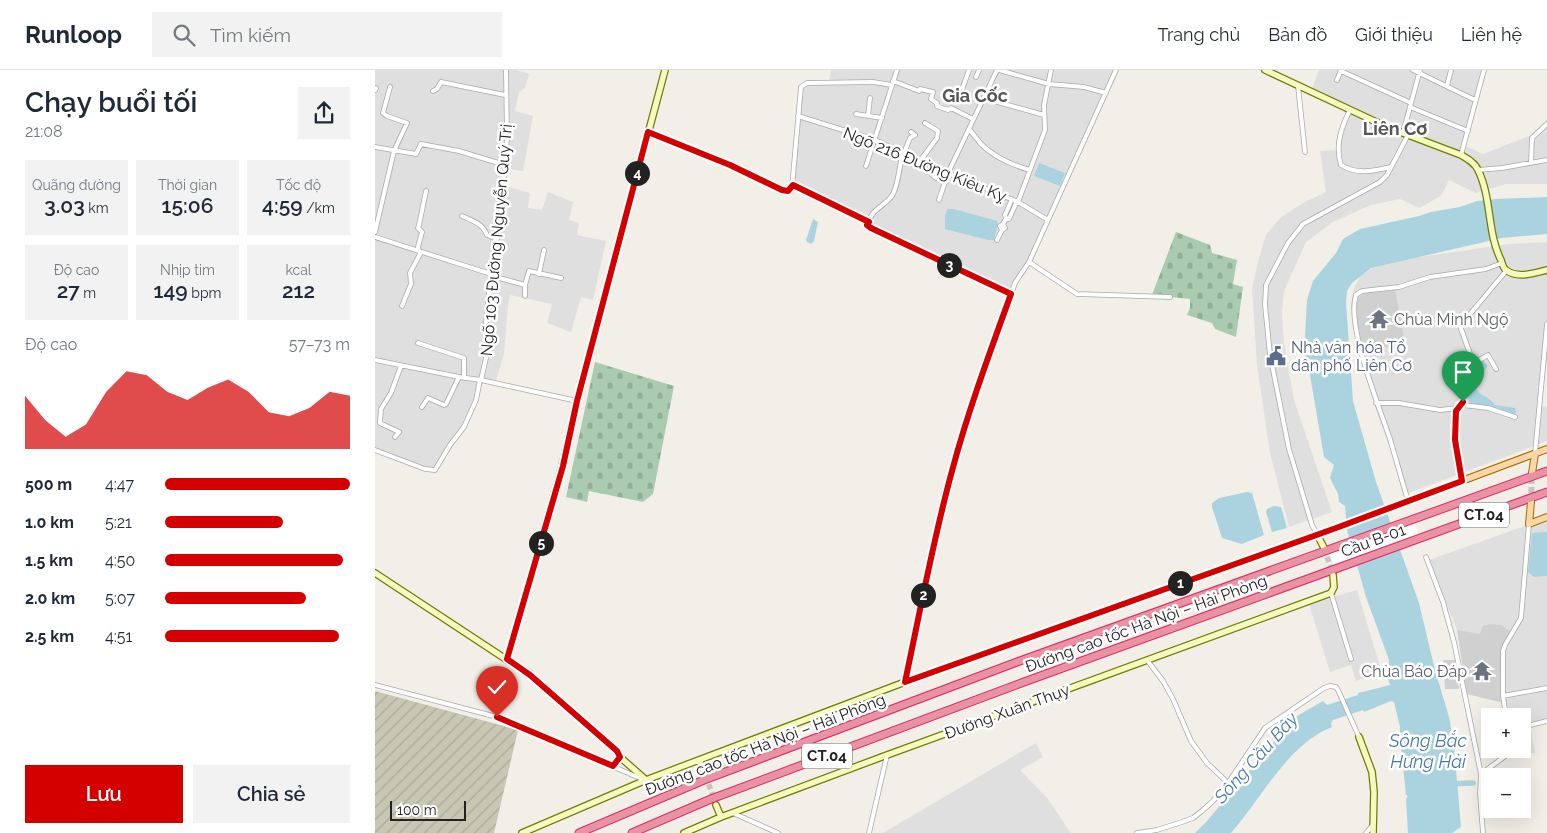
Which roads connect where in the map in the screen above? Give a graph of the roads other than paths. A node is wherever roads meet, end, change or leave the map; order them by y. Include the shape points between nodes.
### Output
1 (506, 70) edge
2 (665, 70) edge
3 (897, 70) edge
4 (969, 70) edge
5 (979, 70) edge
6 (998, 70) edge
7 (1051, 70) edge
8 (1116, 70) edge
9 (1265, 70) edge
10 (1341, 70) edge
11 (1413, 70) edge
12 (1451, 70) edge
13 (1483, 70) edge
14 (1420, 72) edge
15 (976, 77) dead end
16 (1337, 80) dead end
17 (893, 83) junction
18 (1049, 84) junction
19 (1298, 86) junction
20 (1447, 86) junction
21 (390, 87) dead end
22 (433, 91) dead end
23 (1106, 93) junction
24 (505, 95) junction
25 (870, 98) dead end
26 (959, 98) dead end
27 (983, 98) junction
28 (1475, 100) junction
29 (1411, 105) junction
30 (1350, 110) junction
31 (856, 114) dead end
32 (1044, 115) junction
33 (798, 116) junction
34 (868, 116) junction
35 (882, 118) junction
36 (973, 119) junction
37 (925, 123) dead end
38 (1547, 124) edge
39 (969, 129) junction
40 (1468, 131) junction
41 (648, 132) junction
42 (911, 132) dead end
43 (1405, 134) junction
44 (875, 140) junction
45 (375, 147) edge
46 (394, 151) junction
47 (903, 152) junction
48 (1305, 152) dead end
49 (1461, 155) junction
50 (920, 160) junction
51 (1547, 160) edge
52 (1531, 163) junction
53 (930, 165) junction
54 (505, 166) junction
55 (866, 166) dead end
56 (1391, 167) junction
57 (1030, 170) junction
58 (1478, 170) junction
59 (948, 173) junction
60 (945, 180) junction
61 (793, 185) junction
62 (426, 191) dead end
63 (1012, 199) junction
64 (939, 200) dead end
65 (1018, 202) junction
66 (462, 216) dead end
67 (1006, 219) junction
68 (1048, 220) junction
69 (869, 222) junction
70 (375, 232) edge
71 (375, 237) edge
72 (497, 240) junction
73 (997, 240) dead end
74 (544, 250) dead end
75 (419, 251) junction
76 (1029, 262) junction
77 (1502, 263) junction
78 (1547, 270) edge
79 (1506, 271) junction
80 (539, 274) junction
81 (491, 275) junction
82 (561, 278) dead end
83 (525, 284) junction
84 (1011, 294) junction
85 (525, 296) dead end
86 (1170, 297) dead end
87 (402, 306) dead end
88 (1547, 326) edge
89 (418, 343) dead end
90 (375, 360) edge
91 (1473, 364) junction
92 (401, 366) junction
93 (1496, 369) dead end
94 (462, 377) junction
95 (481, 380) junction
96 (577, 401) junction
97 (1376, 403) junction
98 (1463, 405) junction
99 (422, 407) dead end
100 (1458, 408) junction
101 (1515, 418) dead end
102 (395, 437) dead end
103 (1547, 449) edge
104 (375, 450) edge
105 (1535, 454) junction
106 (1547, 471) edge
107 (1532, 473) tunnel mouth
108 (1462, 481) junction
109 (1547, 492) edge
110 (1408, 501) junction
111 (1531, 502) tunnel mouth
112 (1547, 517) edge
113 (1529, 524) junction
114 (1336, 528) joint
115 (1317, 534) junction
116 (1326, 549) junction
117 (1425, 557) dead end
118 (1334, 572) junction
119 (375, 573) edge
120 (1331, 593) junction
121 (507, 659) junction
122 (1351, 659) dead end
123 (1147, 660) junction
124 (905, 682) junction
125 (1024, 682) junction
126 (375, 685) edge
127 (1547, 688) edge
128 (1503, 696) junction
129 (1505, 708) edge
130 (1547, 721) edge
131 (1531, 725) edge
132 (1359, 737) joint
133 (887, 755) junction
134 (620, 757) junction
135 (1503, 758) edge
136 (700, 761) junction
137 (613, 766) junction
138 (1489, 768) edge
139 (1481, 774) joint
140 (705, 776) tunnel mouth
141 (646, 780) junction
142 (1228, 783) junction
143 (716, 805) tunnel mouth
144 (1481, 807) edge
145 (733, 813) junction
146 (721, 817) junction
147 (1482, 818) edge
148 (1372, 826) junction
149 (522, 833) edge
150 (579, 833) edge
151 (631, 833) edge
152 (643, 833) edge
153 (684, 833) edge
154 (778, 833) edge
155 (869, 833) edge
156 (1137, 833) edge
157 (1366, 833) edge
158 (1373, 833) edge
159 (1483, 833) edge

1 - 24 street, Ngõ 103 Đường Nguyễn Quý Trị
2 - 41 main road
3 - 17 street
4 - 26 street
5 - 15 street
6 - 18 street
6 - 27 street
7 - 18 street
8 - 23 street
9 - 19 main road
10 - 16 street
10 - 29 street
11 - 14 street
12 - 20 street
13 - 28 street
14 - 20 street
14 - 29 street
17 - 33 street via 807,83 800,89
17 - 35 street
17 - 36 street via 931,91 931,99 937,106 951,108
18 - 23 street
18 - 32 street
19 - 30 main road
19 - 48 street
20 - 28 street
21 - 46 street via 383,113 407,123
22 - 24 street via 441,82
23 - 68 street
24 - 54 street, Ngõ 103 Đường Nguyễn Quý Trị
25 - 34 street
27 - 32 street
27 - 36 street
28 - 40 street
29 - 40 street
29 - 43 street
30 - 43 main road
30 - 56 street via 1338,143 1341,165 1366,172
31 - 34 street
32 - 57 street via 1045,130
33 - 44 street, Ngõ 216 Đường Kiêu Kỵ
33 - 61 street
34 - 35 street
35 - 44 street
36 - 39 street
37 - 50 street via 938,134
38 - 52 street via 1532,138
39 - 57 street via 997,157
39 - 59 street
40 - 49 street
41 - 61 street via 782,190 788,191
41 - 96 main road
42 - 47 street via 915,135
43 - 49 main road
43 - 56 street
44 - 47 street, Ngõ 216 Đường Kiêu Kỵ
44 - 55 street
45 - 46 street
46 - 54 street via 416,154 421,144 459,151
46 - 70 street
47 - 50 street, Ngõ 216 Đường Kiêu Kỵ
47 - 69 street via 892,196 879,206
49 - 58 main road
50 - 53 street, Ngõ 216 Đường Kiêu Kỵ
51 - 52 street
52 - 58 street
53 - 59 street, Ngõ 216 Đường Kiêu Kỵ
53 - 60 street via 935,177
54 - 72 street, Ngõ 103 Đường Nguyễn Quý Trị
56 - 115 street via 1380,182 1303,224 1288,243 1265,285 1270,355 1279,405 1292,458
57 - 65 street
58 - 77 main road via 1497,254
59 - 60 street
59 - 63 street, Ngõ 216 Đường Kiêu Kỵ
60 - 64 street
61 - 69 street
62 - 75 street via 418,228 422,232
63 - 65 street, Ngõ 216 Đường Kiêu Kỵ
63 - 67 street
65 - 67 street
65 - 68 street, Ngõ 216 Đường Kiêu Kỵ
66 - 72 street via 477,223 487,235
67 - 73 street via 1000,226 1002,230
68 - 76 street
69 - 84 street via 867,225 871,228
71 - 75 street
72 - 81 street, Ngõ 103 Đường Nguyễn Quý Trị
74 - 80 street
75 - 81 street
75 - 87 street
76 - 84 street
76 - 86 street via 1077,294
77 - 79 main road
77 - 97 street via 1478,271 1358,292 1354,299 1354,319
78 - 79 main road via 1520,275
79 - 91 street via 1461,323 1460,329
80 - 82 street
80 - 83 street via 529,272
81 - 83 street
81 - 95 street, Ngõ 103 Đường Nguyễn Quý Trị via 486,358
83 - 85 street
84 - 124 street via 979,385 940,515
88 - 105 street
89 - 94 street via 464,358
90 - 92 street
91 - 93 street via 1488,355
91 - 98 street via 1460,374
92 - 94 street
92 - 102 street via 381,409 380,423 399,432
94 - 95 street
94 - 99 street via 446,404 428,398
95 - 96 street
95 - 104 street, Ngõ 103 Đường Nguyễn Quý Trị via 464,427 435,470
96 - 121 main road via 563,466
97 - 100 street via 1399,403 1440,410
97 - 110 street
98 - 100 street
98 - 101 street via 1488,408
100 - 108 street via 1455,440
103 - 105 main road
105 - 107 main road
105 - 108 main road
106 - 116 highway, Cầu B-01 / CT.04
108 - 110 main road
109 - 118 highway, Cầu B-01 / CT.04
110 - 114 main road
111 - 113 main road
112 - 113 main road
113 - 128 street via 1521,618 1504,648
114 - 115 main road
115 - 116 main road
115 - 124 main road
116 - 150 highway, Đường cao tốc Hà Nội – Hải Phòng / CT.04 via 704,780
117 - 139 street via 1443,602 1454,642
118 - 120 main road
118 - 125 highway, Đường cao tốc Hà Nội – Hải Phòng / CT.04
119 - 121 main road
120 - 122 street
120 - 123 main road, Đường Xuân Thụy
121 - 134 main road via 536,680
123 - 133 main road, Đường Xuân Thụy
123 - 142 street via 1170,693 1191,741 1207,763
124 - 136 main road
125 - 151 highway, Đường cao tốc Hà Nội – Hải Phòng / CT.04 via 711,799
125 - 152 highway via 713,802
126 - 137 street via 497,717
127 - 128 street
128 - 129 street
130 - 131 street
132 - 142 street via 1336,687 1324,688 1271,723
132 - 148 main road via 1373,772
133 - 145 main road, Đường Xuân Thụy
133 - 155 street
134 - 137 street
134 - 141 main road
135 - 138 street
136 - 140 main road
136 - 141 main road
137 - 141 street
139 - 144 street
141 - 149 main road
142 - 156 street via 1193,818
143 - 146 main road
145 - 146 main road, Đường Xuân Thụy
145 - 154 street
146 - 153 main road, Đường Xuân Thụy
147 - 159 street
148 - 157 street
148 - 158 main road

